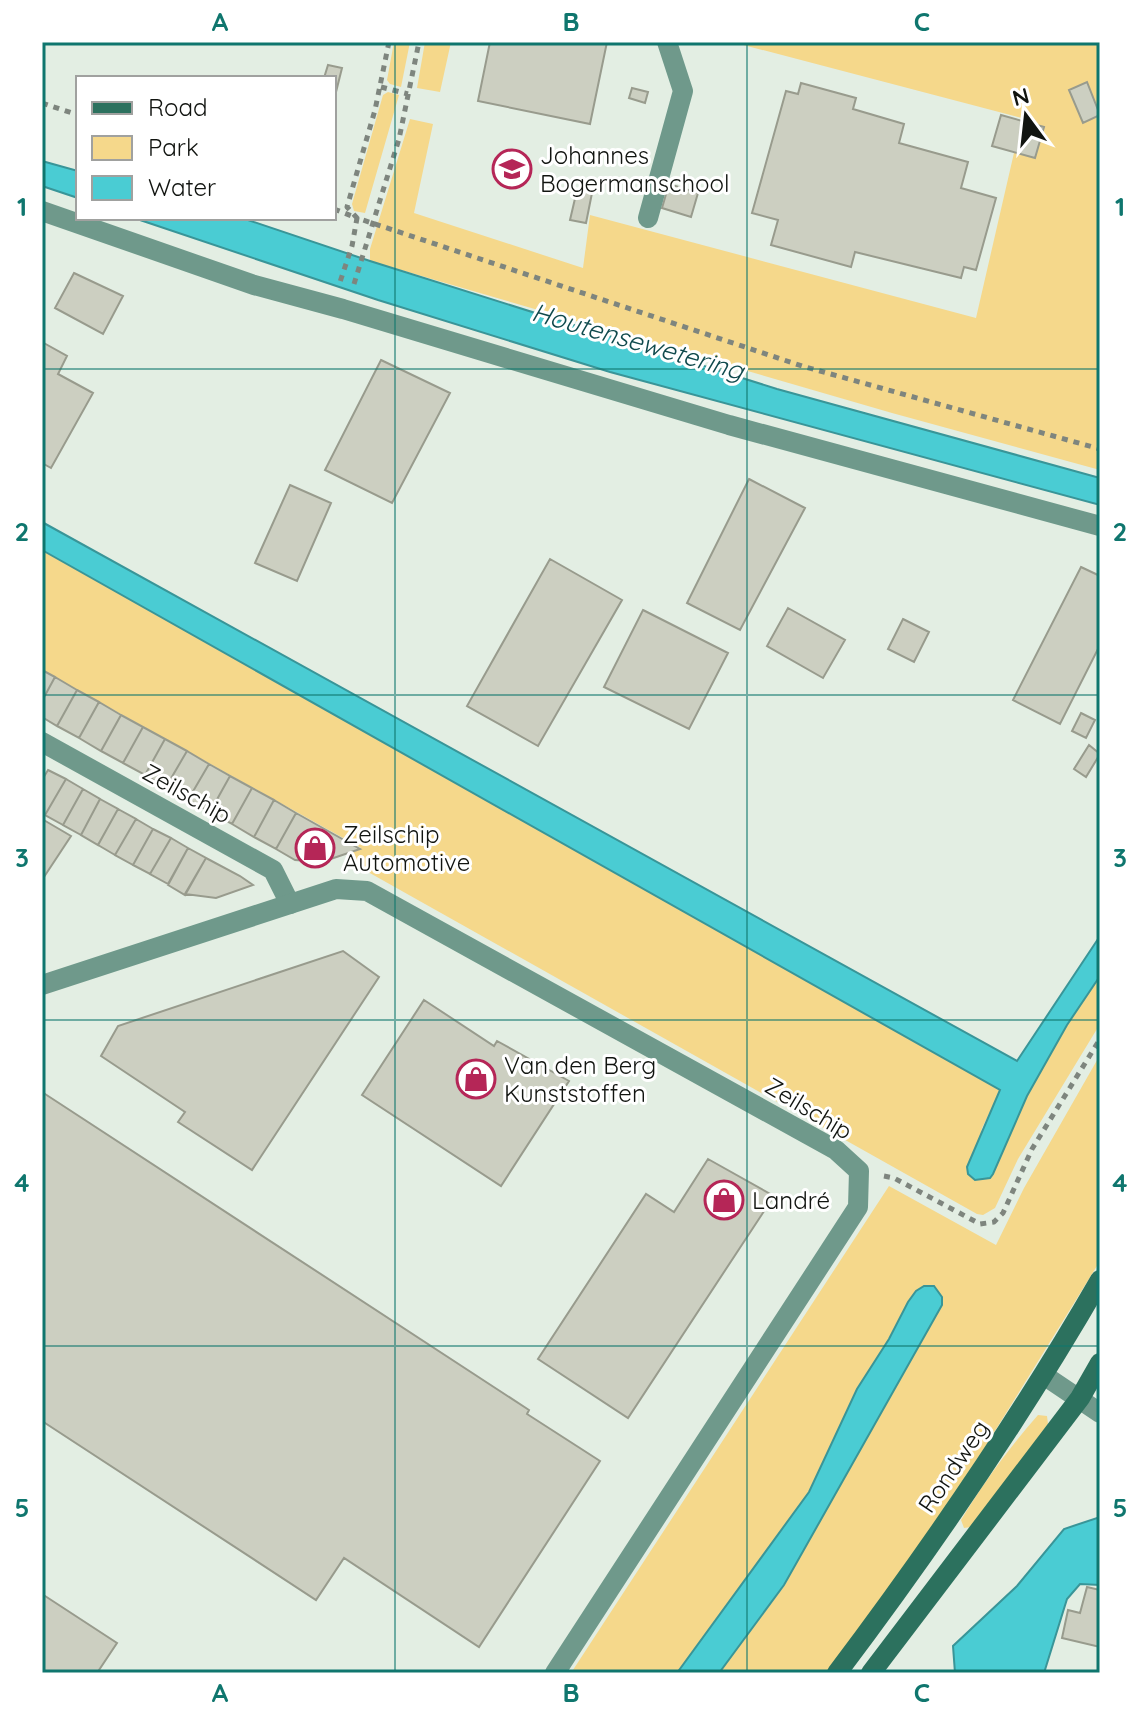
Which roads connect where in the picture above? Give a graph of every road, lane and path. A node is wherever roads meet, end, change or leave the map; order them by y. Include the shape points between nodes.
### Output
1 (389, 42) edge
2 (419, 42) edge
3 (667, 42) edge
4 (381, 87) junction
5 (408, 94) junction
6 (42, 103) edge
7 (76, 114) edge
8 (336, 210) edge
9 (42, 211) edge
10 (357, 218) junction
11 (648, 218) dead end
12 (374, 223) junction
13 (337, 291) dead end
14 (349, 297) dead end
15 (1100, 449) edge
16 (1100, 526) edge
17 (42, 742) edge
18 (290, 904) junction
19 (42, 985) edge
20 (1100, 1039) edge
21 (859, 1171) junction
22 (1100, 1280) edge
23 (1100, 1363) edge
24 (1045, 1376) junction
25 (1080, 1398) junction
26 (1100, 1413) edge
27 (555, 1673) edge
28 (837, 1673) edge
29 (871, 1673) edge

1 - 4 path
2 - 5 path
3 - 11 street via 683,91
4 - 5 path
4 - 10 path via 347,207
5 - 12 path
6 - 7 path
8 - 10 path
9 - 16 street via 254,285 729,425
10 - 12 path
10 - 13 path
12 - 14 path
12 - 15 path via 802,366
17 - 18 street, Zeilschip via 273,870
18 - 19 street, Zeilschip
18 - 21 street, Zeilschip via 336,889 367,891 836,1150
20 - 21 path via 994,1222 980,1224 894,1178
21 - 27 street, Zeilschip via 858,1207
22 - 24 main road, Rondweg
23 - 25 main road
24 - 25 street
24 - 28 main road, Rondweg
25 - 26 street
25 - 29 main road

